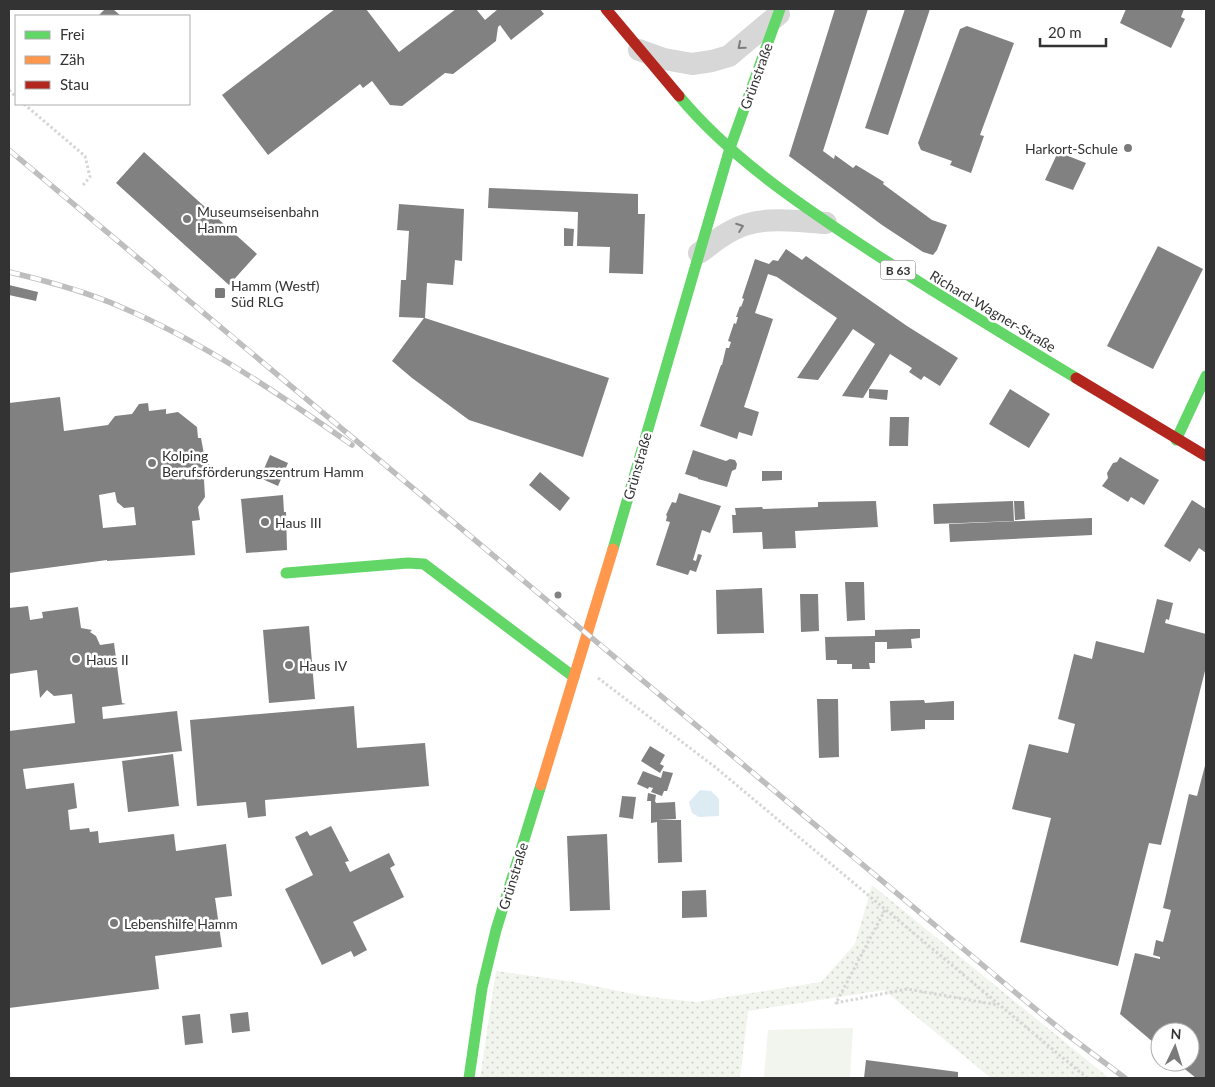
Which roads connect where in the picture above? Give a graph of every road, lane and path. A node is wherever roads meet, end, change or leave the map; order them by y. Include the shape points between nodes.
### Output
1 (606, 9) edge
2 (780, 11) edge
3 (639, 50) junction
4 (25, 105) edge
5 (730, 148) junction
6 (83, 186) dead end
7 (826, 223) junction
8 (699, 253) junction
9 (1206, 376) edge
10 (1176, 440) junction
11 (1206, 456) edge
12 (286, 573) dead end
13 (579, 663) junction
14 (574, 677) junction
15 (885, 910) junction
16 (1000, 1005) junction
17 (469, 1078) edge
18 (1087, 1078) edge

1 - 3 street, Richard-Wagner-Straße / B 63
2 -> 3 street, Grünstraße via 729,56 712,61 692,64 664,60
2 - 5 street, Grünstraße
3 - 5 street, Richard-Wagner-Straße / B 63 via 686,105
4 - 6 path via 85,156 90,177
5 - 7 street, Richard-Wagner-Straße / B 63
5 - 8 street, Grünstraße
8 -> 7 street via 731,230 756,221
7 - 10 street, Richard-Wagner-Straße / B 63
8 - 13 street, Grünstraße
9 - 10 street
10 - 11 street, Richard-Wagner-Straße / B 63
12 - 14 street via 408,562 424,564
13 - 14 street, Grünstraße
13 - 15 path via 715,767
14 - 17 street, Grünstraße via 492,946 482,988
15 - 16 path
15 - 16 path via 836,1003 907,989
16 - 18 path

